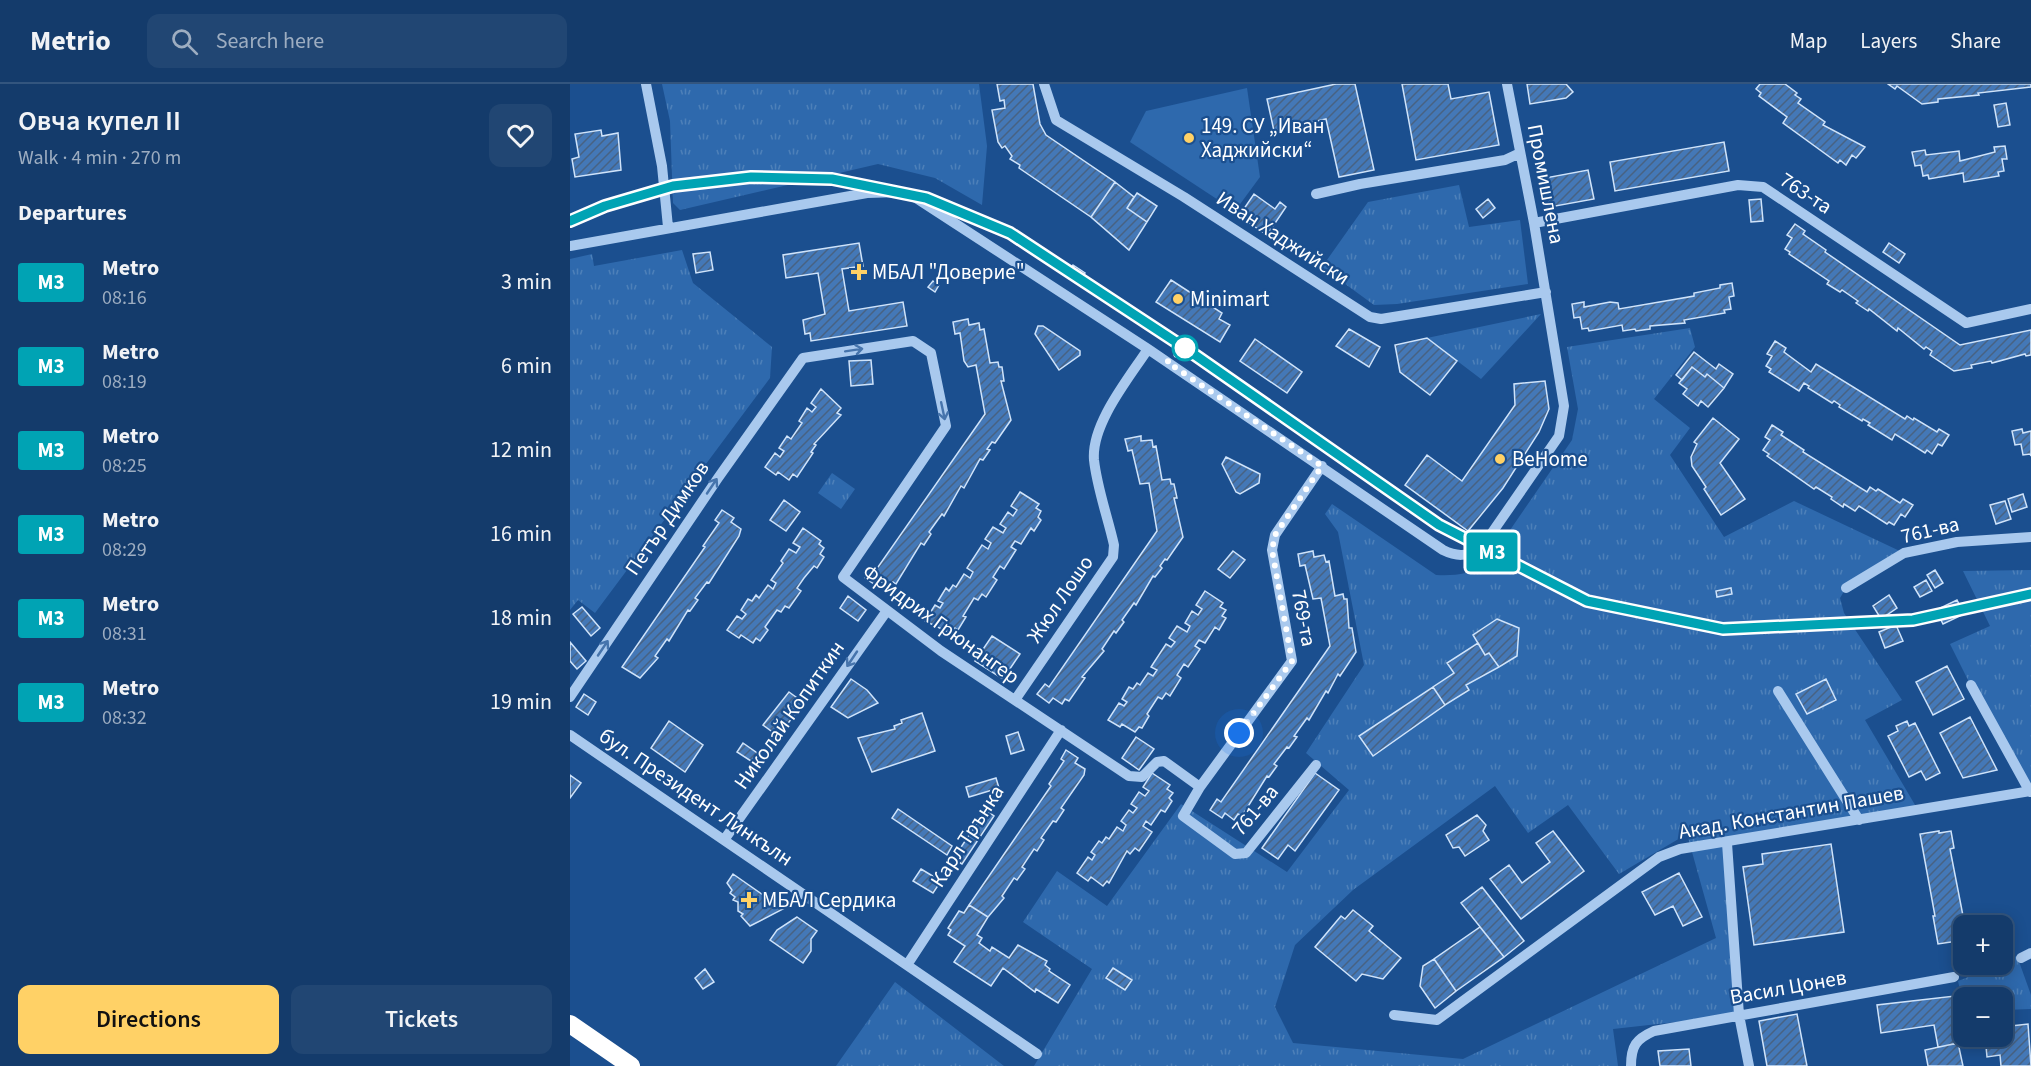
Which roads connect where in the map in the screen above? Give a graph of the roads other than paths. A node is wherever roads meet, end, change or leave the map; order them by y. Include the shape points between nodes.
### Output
1 (646, 84) edge
2 (1044, 84) edge
3 (1507, 84) edge
4 (1520, 153) junction
5 (1404, 165) dead end
6 (1406, 176) junction
7 (1316, 194) dead end
8 (1534, 223) junction
9 (668, 227) junction
10 (570, 246) edge
11 (1546, 292) junction
12 (2031, 309) edge
13 (1148, 349) junction
14 (931, 353) joint
15 (1322, 466) junction
16 (2031, 537) edge
17 (1846, 588) dead end
18 (886, 612) junction
19 (1971, 686) dead end
20 (1778, 691) dead end
21 (570, 697) edge
22 (1015, 700) junction
23 (1061, 730) junction
24 (570, 735) edge
25 (1316, 765) dead end
26 (1200, 787) junction
27 (2030, 791) edge
28 (1859, 820) junction
29 (724, 840) junction
30 (1727, 843) junction
31 (906, 965) junction
32 (1954, 977) dead end
33 (1394, 1015) dead end
34 (1739, 1015) junction
35 (570, 1024) edge
36 (1037, 1054) dead end
37 (631, 1066) edge
38 (1631, 1066) edge
39 (1749, 1066) edge

1 - 9 street via 662,166
2 - 11 street, Иван Хаджийски via 1056,120 1370,317 1381,319
3 - 4 street, Промишлена
4 - 6 street via 1505,160
4 - 8 street, Промишлена
5 - 6 street
6 - 7 street via 1331,184
8 - 11 street, Промишлена
8 - 12 street, 763-та via 1738,185 1763,187 1966,323
9 - 10 street, Промишлена
9 - 13 street, Промишлена via 867,193 899,192 925,202
11 - 15 street, Промишлена via 1564,406 1559,436 1480,550 1467,556 1443,550
13 - 15 street, Промишлена
13 - 22 street, Жюл Лошо via 1107,412 1096,442 1094,459 1114,545 1113,557
14 -> 18 street, Фридрих Грюнангер via 946,426 843,577
21 -> 14 street, Петър Димков via 802,358 914,341
15 - 26 street, 769-та via 1275,535 1273,563 1292,661
16 - 17 street, 761-ва via 1957,542 1904,553
18 - 22 street, Фридрих Грюнангер
18 -> 29 street, Николай Копиткин
19 - 27 street
20 - 28 street
22 - 23 street, Фридрих Грюнангер
23 - 26 street, Фридрих Грюнангер via 1135,779 1156,762 1164,761
23 - 31 street, Карл Трънка
24 - 29 street, бул. Президент Линкълн
25 - 26 street, 761-ва via 1246,853 1235,854 1185,819 1185,811
27 - 28 street, Акад. Константин Пашев
28 - 30 street, Акад. Константин Пашев
29 - 31 street, бул. Президент Линкълн
30 - 33 street, Акад. Константин Пашев via 1680,849 1659,857 1437,1020
30 - 34 street
31 - 36 street, бул. Президент Линкълн
32 - 34 street, Васил Цонев
34 - 38 street, Васил Цонев via 1654,1031 1633,1045
34 - 39 street
35 - 37 highway

